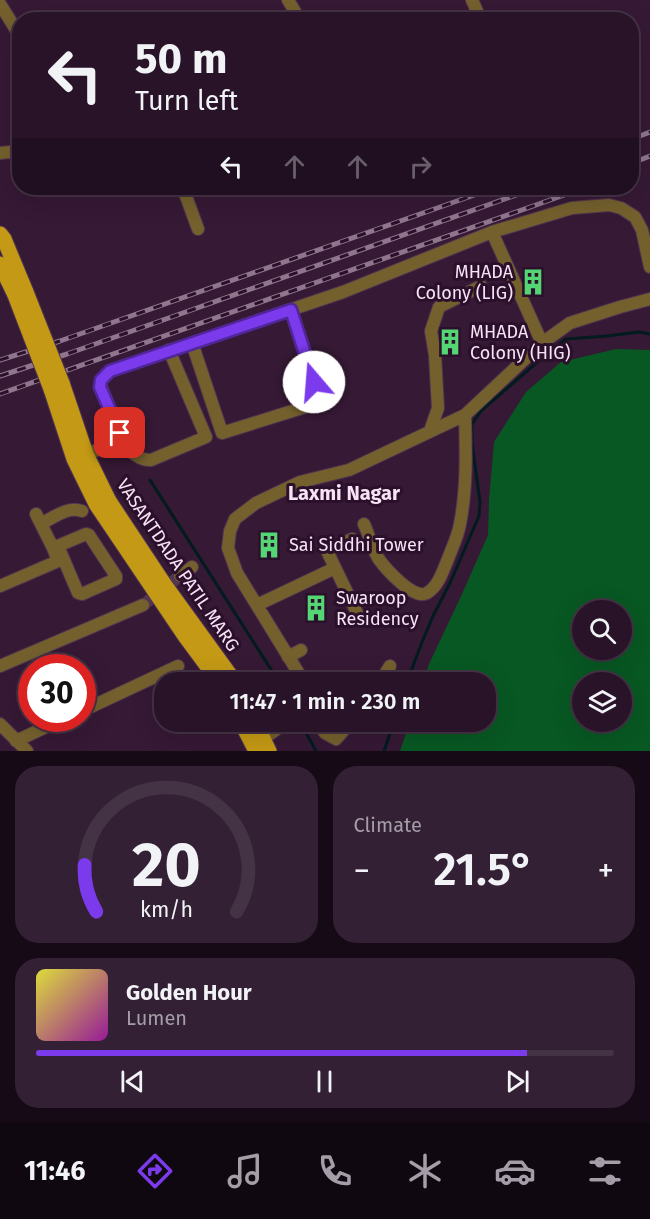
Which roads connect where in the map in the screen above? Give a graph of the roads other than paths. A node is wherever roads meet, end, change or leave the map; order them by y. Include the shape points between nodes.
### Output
1 (1, 2) edge
2 (12, 22) edge
3 (186, 195) edge
4 (198, 229) dead end
5 (492, 232) junction
6 (0, 234) edge
7 (0, 264) edge
8 (650, 267) edge
9 (481, 286) dead end
10 (17, 294) edge
11 (650, 299) edge
12 (291, 310) junction
13 (192, 343) junction
14 (542, 343) junction
15 (170, 350) junction
16 (465, 415) junction
17 (430, 431) junction
18 (119, 439) junction
19 (80, 456) junction
20 (82, 511) dead end
21 (364, 524) dead end
22 (352, 540) dead end
23 (55, 547) junction
24 (133, 549) junction
25 (61, 560) junction
26 (192, 567) dead end
27 (335, 568) junction
28 (180, 576) tunnel mouth
29 (0, 586) edge
30 (257, 605) junction
31 (139, 606) tunnel mouth
32 (359, 617) dead end
33 (301, 650) dead end
34 (288, 657) junction
35 (0, 666) edge
36 (178, 666) dead end
37 (390, 666) dead end
38 (212, 672) edge
39 (227, 672) edge
40 (298, 672) edge
41 (386, 672) edge
42 (96, 704) edge
43 (0, 724) edge
44 (36, 732) edge
45 (249, 732) edge
46 (257, 732) edge
47 (276, 732) edge
48 (324, 732) edge
49 (342, 732) edge
50 (16, 741) junction
51 (260, 747) edge
52 (27, 751) edge

1 - 2 street
3 - 4 street
5 - 8 street via 572,208 615,206 634,218 642,230
5 - 12 street
5 - 14 street
6 - 10 main road, VASANTDADA PATIL MARG
7 - 10 main road, VASANTDADA PATIL MARG
9 - 17 street via 440,307 434,323 431,332 438,408
10 - 19 main road, VASANTDADA PATIL MARG, bridge via 56,386
11 - 14 street via 570,323
12 - 13 street
12 - 13 street via 321,402 222,433
13 - 15 street
14 - 16 street
15 - 18 street via 119,367 101,380
15 - 18 street via 206,437 151,460 137,457
16 - 17 street
16 - 21 street via 466,471 460,526 435,585 421,595 398,580 378,557
17 - 30 street via 349,470 300,482 235,519 228,548 237,573
18 - 19 street
19 - 24 main road, VASANTDADA PATIL MARG via 96,504
20 - 23 street via 69,510 38,519
22 - 27 street via 330,550
23 - 25 street
23 - 25 street via 89,535 116,579 78,593 70,575 63,572
24 - 38 main road, VASANTDADA PATIL MARG via 185,636
24 - 39 main road, VASANTDADA PATIL MARG
25 - 29 street
26 - 28 street
27 - 30 street
27 - 32 street
30 - 34 street
31 - 35 street
33 - 34 street
34 - 40 street
36 - 42 street
37 - 41 street
43 - 50 street
44 - 50 street
45 - 51 main road
46 - 51 main road
47 - 51 street
48 - 49 street via 336,739
50 - 52 street

